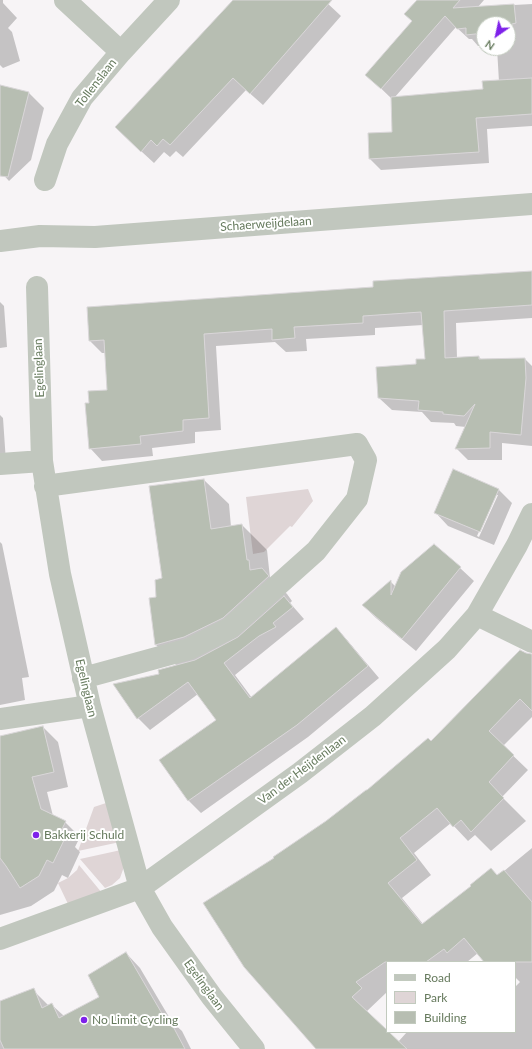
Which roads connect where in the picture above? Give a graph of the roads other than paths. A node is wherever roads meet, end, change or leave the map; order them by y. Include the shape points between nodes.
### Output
1 (65, 0) edge
2 (168, 0) edge
3 (120, 52) junction
4 (46, 180) dead end
5 (532, 204) edge
6 (0, 242) edge
7 (37, 287) dead end
8 (42, 461) junction
9 (0, 464) edge
10 (45, 486) junction
11 (532, 514) edge
12 (477, 615) junction
13 (532, 642) edge
14 (83, 678) junction
15 (90, 706) junction
16 (0, 719) edge
17 (140, 888) junction
18 (0, 939) edge
19 (254, 1049) edge

1 - 3 street
2 - 3 street, Tollenslaan
3 - 4 street, Tollenslaan via 82,98 57,144
5 - 6 street, Schaerweijdelaan via 95,237 40,236
7 - 8 street, Egelinglaan
8 - 9 street
8 - 10 street, Egelinglaan
10 - 14 street, Egelinglaan via 60,574
10 - 14 street via 357,444 366,460 357,499 316,551 230,628 190,649
11 - 12 street, Van der Heijdenlaan
12 - 13 street
12 - 17 street, Van der Heijdenlaan via 447,649 373,716 300,773
14 - 15 street, Egelinglaan
15 - 16 street
15 - 17 street, Egelinglaan
17 - 18 street, Van der Heijdenlaan
17 - 19 street, Egelinglaan via 162,927 212,997

